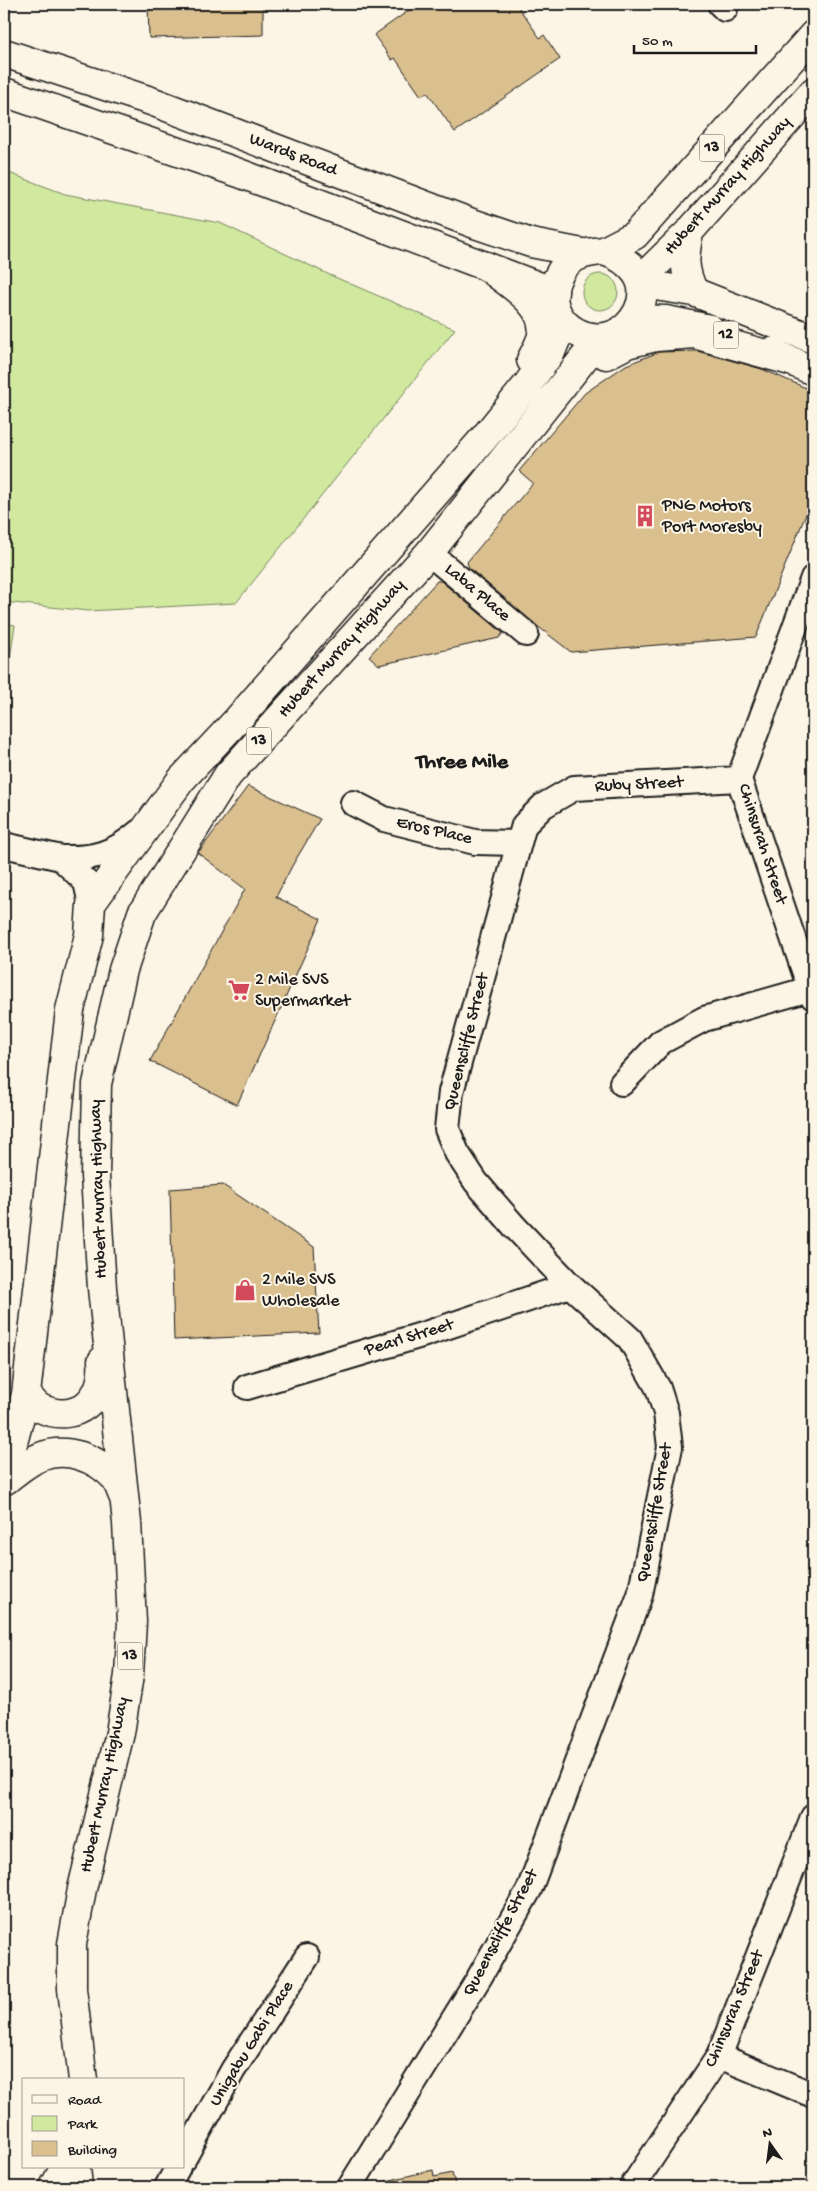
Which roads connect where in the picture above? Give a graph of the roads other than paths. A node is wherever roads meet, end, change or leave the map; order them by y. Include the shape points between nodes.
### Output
1 (813, 35) edge
2 (4, 53) edge
3 (4, 92) edge
4 (813, 92) edge
5 (689, 232) junction
6 (593, 252) junction
7 (486, 266) junction
8 (642, 281) junction
9 (554, 292) junction
10 (694, 292) junction
11 (634, 320) junction
12 (563, 322) junction
13 (600, 338) junction
14 (813, 339) edge
15 (804, 366) edge
16 (557, 393) junction
17 (484, 438) junction
18 (429, 553) junction
19 (813, 578) edge
20 (526, 634) dead end
21 (739, 779) junction
22 (353, 802) dead end
23 (543, 806) joint
24 (149, 824) junction
25 (519, 842) junction
26 (4, 845) edge
27 (61, 858) junction
28 (91, 904) junction
29 (812, 991) edge
30 (622, 1083) dead end
31 (570, 1285) junction
32 (102, 1288) junction
33 (247, 1387) dead end
34 (26, 1394) junction
35 (4, 1479) edge
36 (124, 1498) junction
37 (813, 1817) edge
38 (307, 1957) dead end
39 (719, 2056) junction
40 (83, 2078) edge
41 (813, 2094) edge
42 (185, 2156) edge
43 (64, 2168) edge
44 (76, 2168) edge
45 (177, 2168) edge
46 (54, 2187) edge
47 (78, 2187) edge
48 (167, 2187) edge
49 (350, 2187) edge
50 (632, 2187) edge

1 - 6 main road, Hubert Murray Highway / 13 via 635,235
2 - 6 main road, Wards Road via 151,101 531,243
3 - 7 main road, Wards Road via 239,173
4 - 5 main road, Hubert Murray Highway / 13
5 - 8 main road, Hubert Murray Highway / 13
5 - 10 main road via 684,260 686,276
6 - 8 main road via 616,255 626,261
6 - 9 main road, 13 via 564,266
7 - 9 main road, Wards Road
7 - 17 main road via 514,287 540,313 542,333 537,349 517,385 490,422
8 - 10 main road, 12
8 - 11 main road via 640,307
9 - 12 main road
10 - 14 main road, 12
11 - 13 main road via 625,329
11 - 15 main road, 12 via 666,320 708,328
12 - 13 main road via 578,334
12 - 17 main road, Hubert Murray Highway / 13 via 551,352
13 - 16 main road, Hubert Murray Highway / 13
15 - 16 main road via 694,334 656,337 627,344 609,353
16 - 18 main road, Hubert Murray Highway / 13
17 - 24 main road, Hubert Murray Highway / 13 via 181,780
18 - 20 street, Laba Place
18 - 32 main road, Hubert Murray Highway / 13 via 228,775 142,913 123,970 97,1084 95,1176
19 - 21 street, Chinsurah Street
21 - 23 street, Ruby Street via 574,788
21 - 29 street, Chinsurah Street
22 - 25 street, Eros Place via 384,819 475,842
23 - 25 street, Queenscliffe Street via 524,825
24 - 27 street via 129,842 111,852 86,858
24 - 28 main road, Hubert Murray Highway / 13
25 - 31 street, Queenscliffe Street via 453,1085 447,1129 457,1153 476,1182
26 - 27 street
27 - 28 street via 86,882
28 - 34 main road, Hubert Murray Highway via 90,935 70,1010
29 - 30 street via 704,1020 661,1042
31 - 33 street, Pearl Street via 425,1334
31 - 49 street, Queenscliffe Street via 630,1339 658,1388 666,1413 670,1447 640,1595 529,1890 479,1978
32 - 34 main road via 97,1312 103,1372 99,1389 89,1405 72,1412 58,1413 38,1407
32 - 36 main road, Hubert Murray Highway / 13
34 - 35 main road, Hubert Murray Highway
35 - 36 main road via 39,1457 58,1452 80,1455 115,1479
36 - 40 main road, Hubert Murray Highway / 13 via 132,1622 129,1675 120,1733 72,1944 72,1989
37 - 39 street, Chinsurah Street
38 - 42 street, Unigabu Gabi Place via 233,2070
39 - 41 street
39 - 50 street, Chinsurah Street
43 - 46 main road
44 - 47 main road
45 - 48 street

